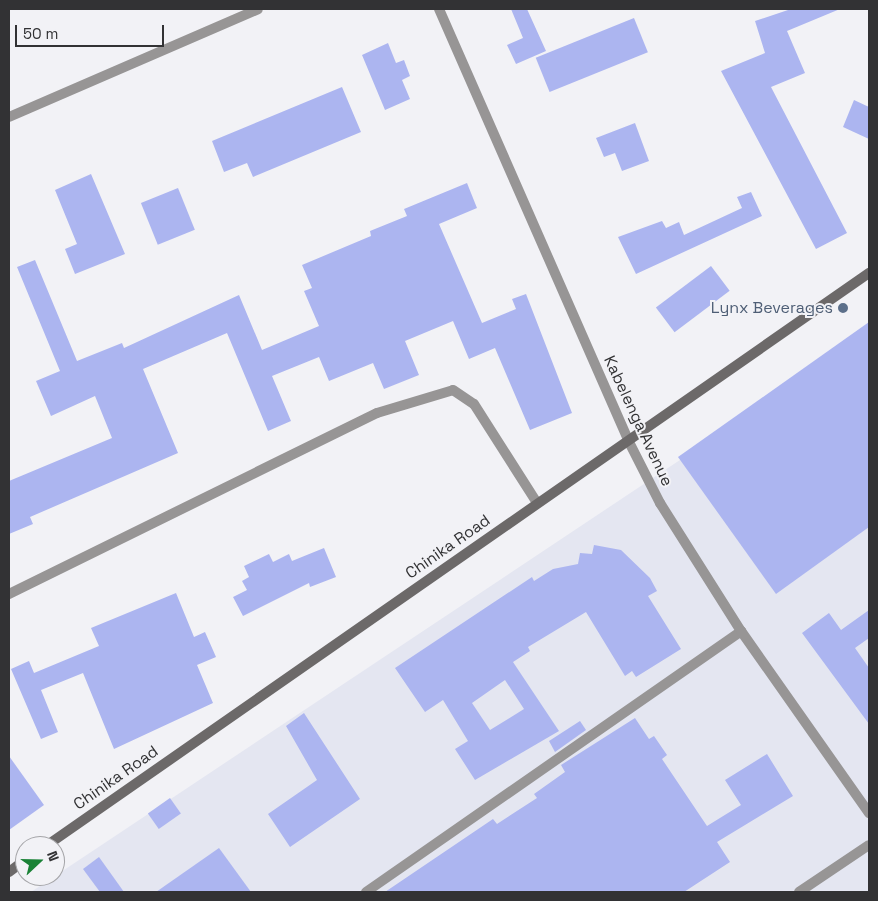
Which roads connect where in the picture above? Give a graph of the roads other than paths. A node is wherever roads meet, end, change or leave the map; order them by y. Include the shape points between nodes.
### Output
1 (258, 9) edge
2 (439, 9) edge
3 (9, 117) edge
4 (869, 274) edge
5 (628, 440) junction
6 (537, 503) junction
7 (9, 594) edge
8 (741, 631) junction
9 (869, 813) edge
10 (60, 836) edge
11 (869, 845) edge
12 (366, 892) edge
13 (799, 892) edge

1 - 3 street
2 - 5 street, Kabelenga Avenue
4 - 5 main road, Chinika Road
5 - 6 main road, Chinika Road
5 - 8 street, Kabelenga Avenue via 660,503
6 - 7 street via 474,404 453,390 377,414
6 - 10 main road, Chinika Road
8 - 9 street, Kabelenga Avenue
8 - 12 street
11 - 13 street

